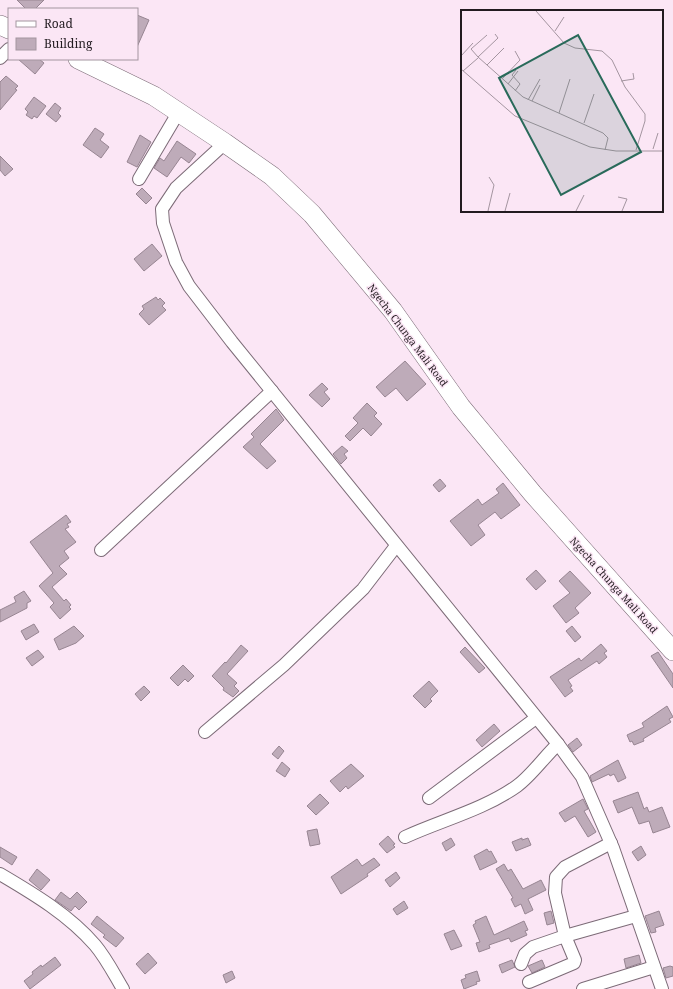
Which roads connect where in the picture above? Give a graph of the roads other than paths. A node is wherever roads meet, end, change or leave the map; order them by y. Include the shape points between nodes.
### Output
1 (8, 50) edge
2 (0, 58) edge
3 (80, 60) edge
4 (178, 112) junction
5 (225, 144) junction
6 (139, 180) dead end
7 (272, 391) junction
8 (396, 546) junction
9 (101, 550) dead end
10 (673, 651) edge
11 (536, 718) junction
12 (205, 732) dead end
13 (558, 744) junction
14 (429, 798) dead end
15 (405, 837) dead end
16 (611, 843) junction
17 (0, 874) edge
18 (636, 916) junction
19 (565, 936) junction
20 (521, 964) dead end
21 (654, 967) junction
22 (528, 982) dead end
23 (123, 989) edge
24 (583, 989) edge
25 (662, 989) edge

1 - 2 street
3 - 4 main road, Ngecha Chunga Mali Road via 154,96
4 - 5 main road, Ngecha Chunga Mali Road
4 - 6 street
5 - 7 street via 167,199 162,210 163,223 176,262 189,286
5 - 10 main road, Ngecha Chunga Mali Road via 272,176 312,214 393,311 461,406 504,459
7 - 8 street
7 - 9 street
8 - 11 street
8 - 12 street via 357,594 284,665
11 - 13 street
11 - 14 street
13 - 15 street via 517,785 466,813
13 - 16 street via 582,777
16 - 18 street
16 - 19 street via 565,867 556,877 554,893
17 - 23 street via 28,890 68,919 95,946
18 - 19 street
18 - 21 street
19 - 20 street via 533,947 525,954
19 - 22 street via 574,963
21 - 24 street
21 - 25 street

